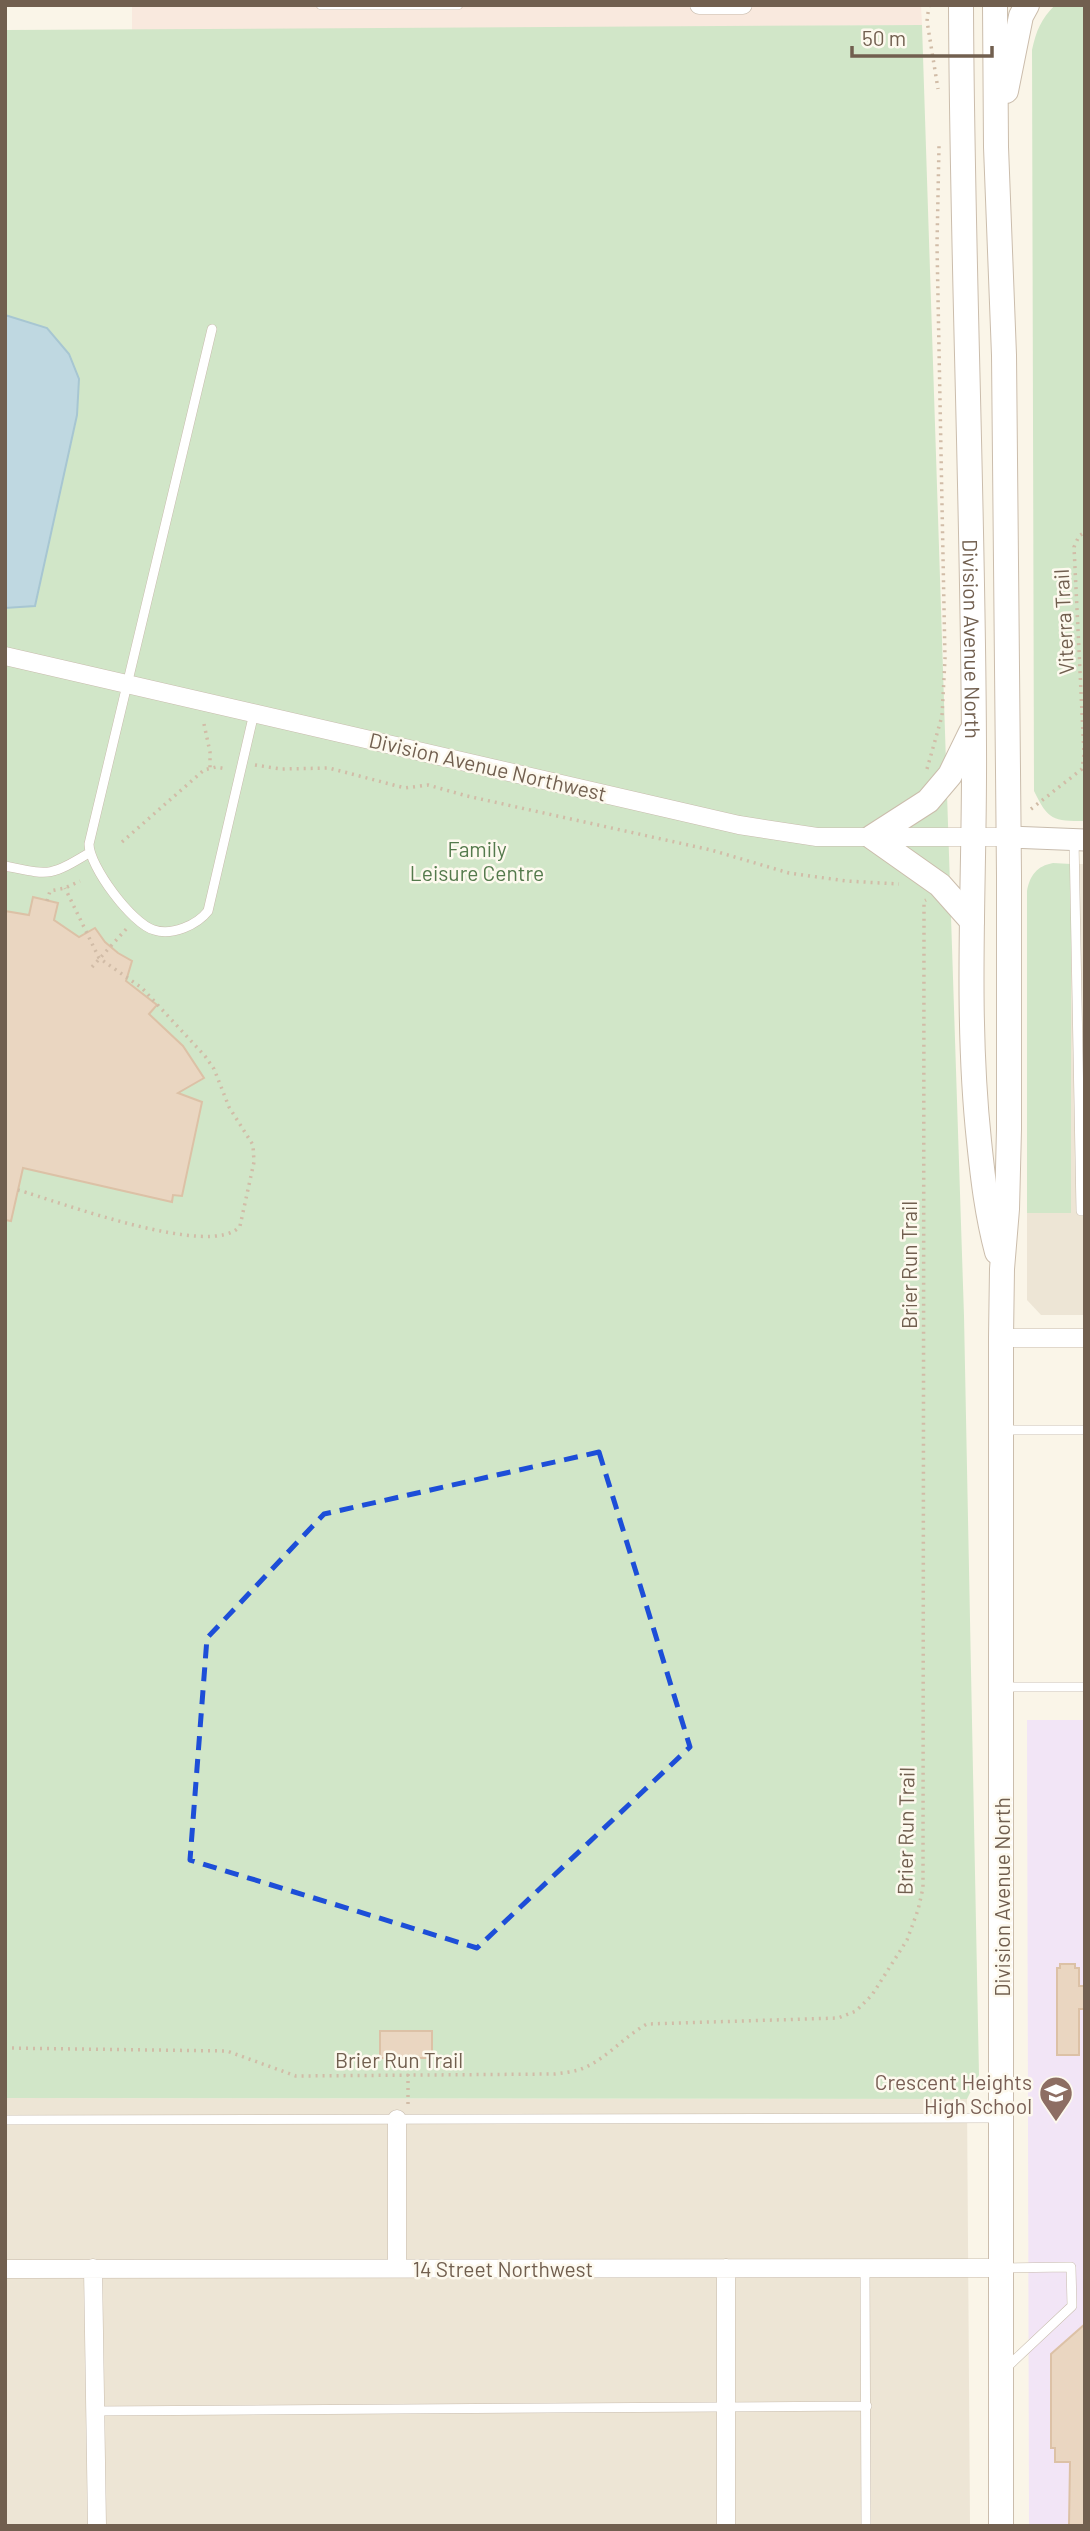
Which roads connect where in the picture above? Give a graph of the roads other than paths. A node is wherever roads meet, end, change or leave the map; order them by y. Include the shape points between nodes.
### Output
1 (321, 5) edge
2 (458, 5) edge
3 (699, 5) edge
4 (743, 5) edge
5 (961, 5) edge
6 (995, 5) edge
7 (1027, 5) edge
8 (996, 147) junction
9 (212, 329) dead end
10 (5, 656) edge
11 (128, 683) junction
12 (254, 712) junction
13 (974, 725) junction
14 (872, 837) junction
15 (975, 837) junction
16 (1009, 837) junction
17 (1079, 839) edge
18 (89, 853) junction
19 (5, 866) edge
20 (972, 921) junction
21 (1085, 1211) edge
22 (1002, 1269) junction
23 (1001, 1338) junction
24 (1085, 1338) edge
25 (1001, 1430) junction
26 (1085, 1430) edge
27 (1001, 1687) junction
28 (1085, 1687) edge
29 (1002, 2118) junction
30 (403, 2119) junction
31 (5, 2120) edge
32 (93, 2268) junction
33 (397, 2268) junction
34 (726, 2268) junction
35 (865, 2268) junction
36 (1001, 2268) junction
37 (5, 2269) edge
38 (1001, 2372) junction
39 (867, 2406) junction
40 (727, 2407) junction
41 (94, 2411) junction
42 (96, 2526) edge
43 (726, 2526) edge
44 (866, 2526) edge
45 (1001, 2526) edge

1 - 2 lane
3 - 4 street
5 - 13 main road, Division Avenue North
6 - 8 main road, Division Avenue North
7 - 8 main road via 1021,16
8 - 16 main road, Division Avenue North via 1004,355
9 - 11 lane
10 - 11 street, Division Avenue Northwest
11 - 12 street, Division Avenue Northwest
11 - 18 lane
12 - 14 street, Division Avenue Northwest via 739,825 817,837
12 - 18 lane via 208,911 201,919 177,930 153,930 112,892
13 - 14 main road via 950,775 928,801
13 - 15 main road, Division Avenue North
14 - 15 street, Division Avenue Northwest
14 - 20 main road via 940,885
15 - 16 street, Division Avenue Northwest
15 - 20 main road, Division Avenue North
16 - 17 street
16 - 22 main road, Division Avenue North via 1009,1129
17 - 21 lane
18 - 19 lane via 57,872
20 - 22 main road, Division Avenue North via 976,1117 987,1215
22 - 23 main road, Division Avenue North
23 - 24 street
23 - 25 main road, Division Avenue North
25 - 26 lane
25 - 27 main road, Division Avenue North
27 - 28 lane
27 - 29 main road, Division Avenue North
29 - 30 lane
29 - 36 main road, Division Avenue North
30 - 31 lane
30 - 33 street
32 - 33 street, 14 Street Northwest
32 - 37 street, 14 Street Northwest
32 - 41 street
33 - 34 street, 14 Street Northwest
34 - 35 street, 14 Street Northwest
34 - 40 street
35 - 36 street, 14 Street Northwest
35 - 39 lane
36 - 38 main road, Division Avenue North
36 - 38 lane via 1071,2267 1072,2306
38 - 45 main road, Division Avenue North
39 - 40 lane
39 - 44 lane
40 - 41 lane
40 - 43 street
41 - 42 street

